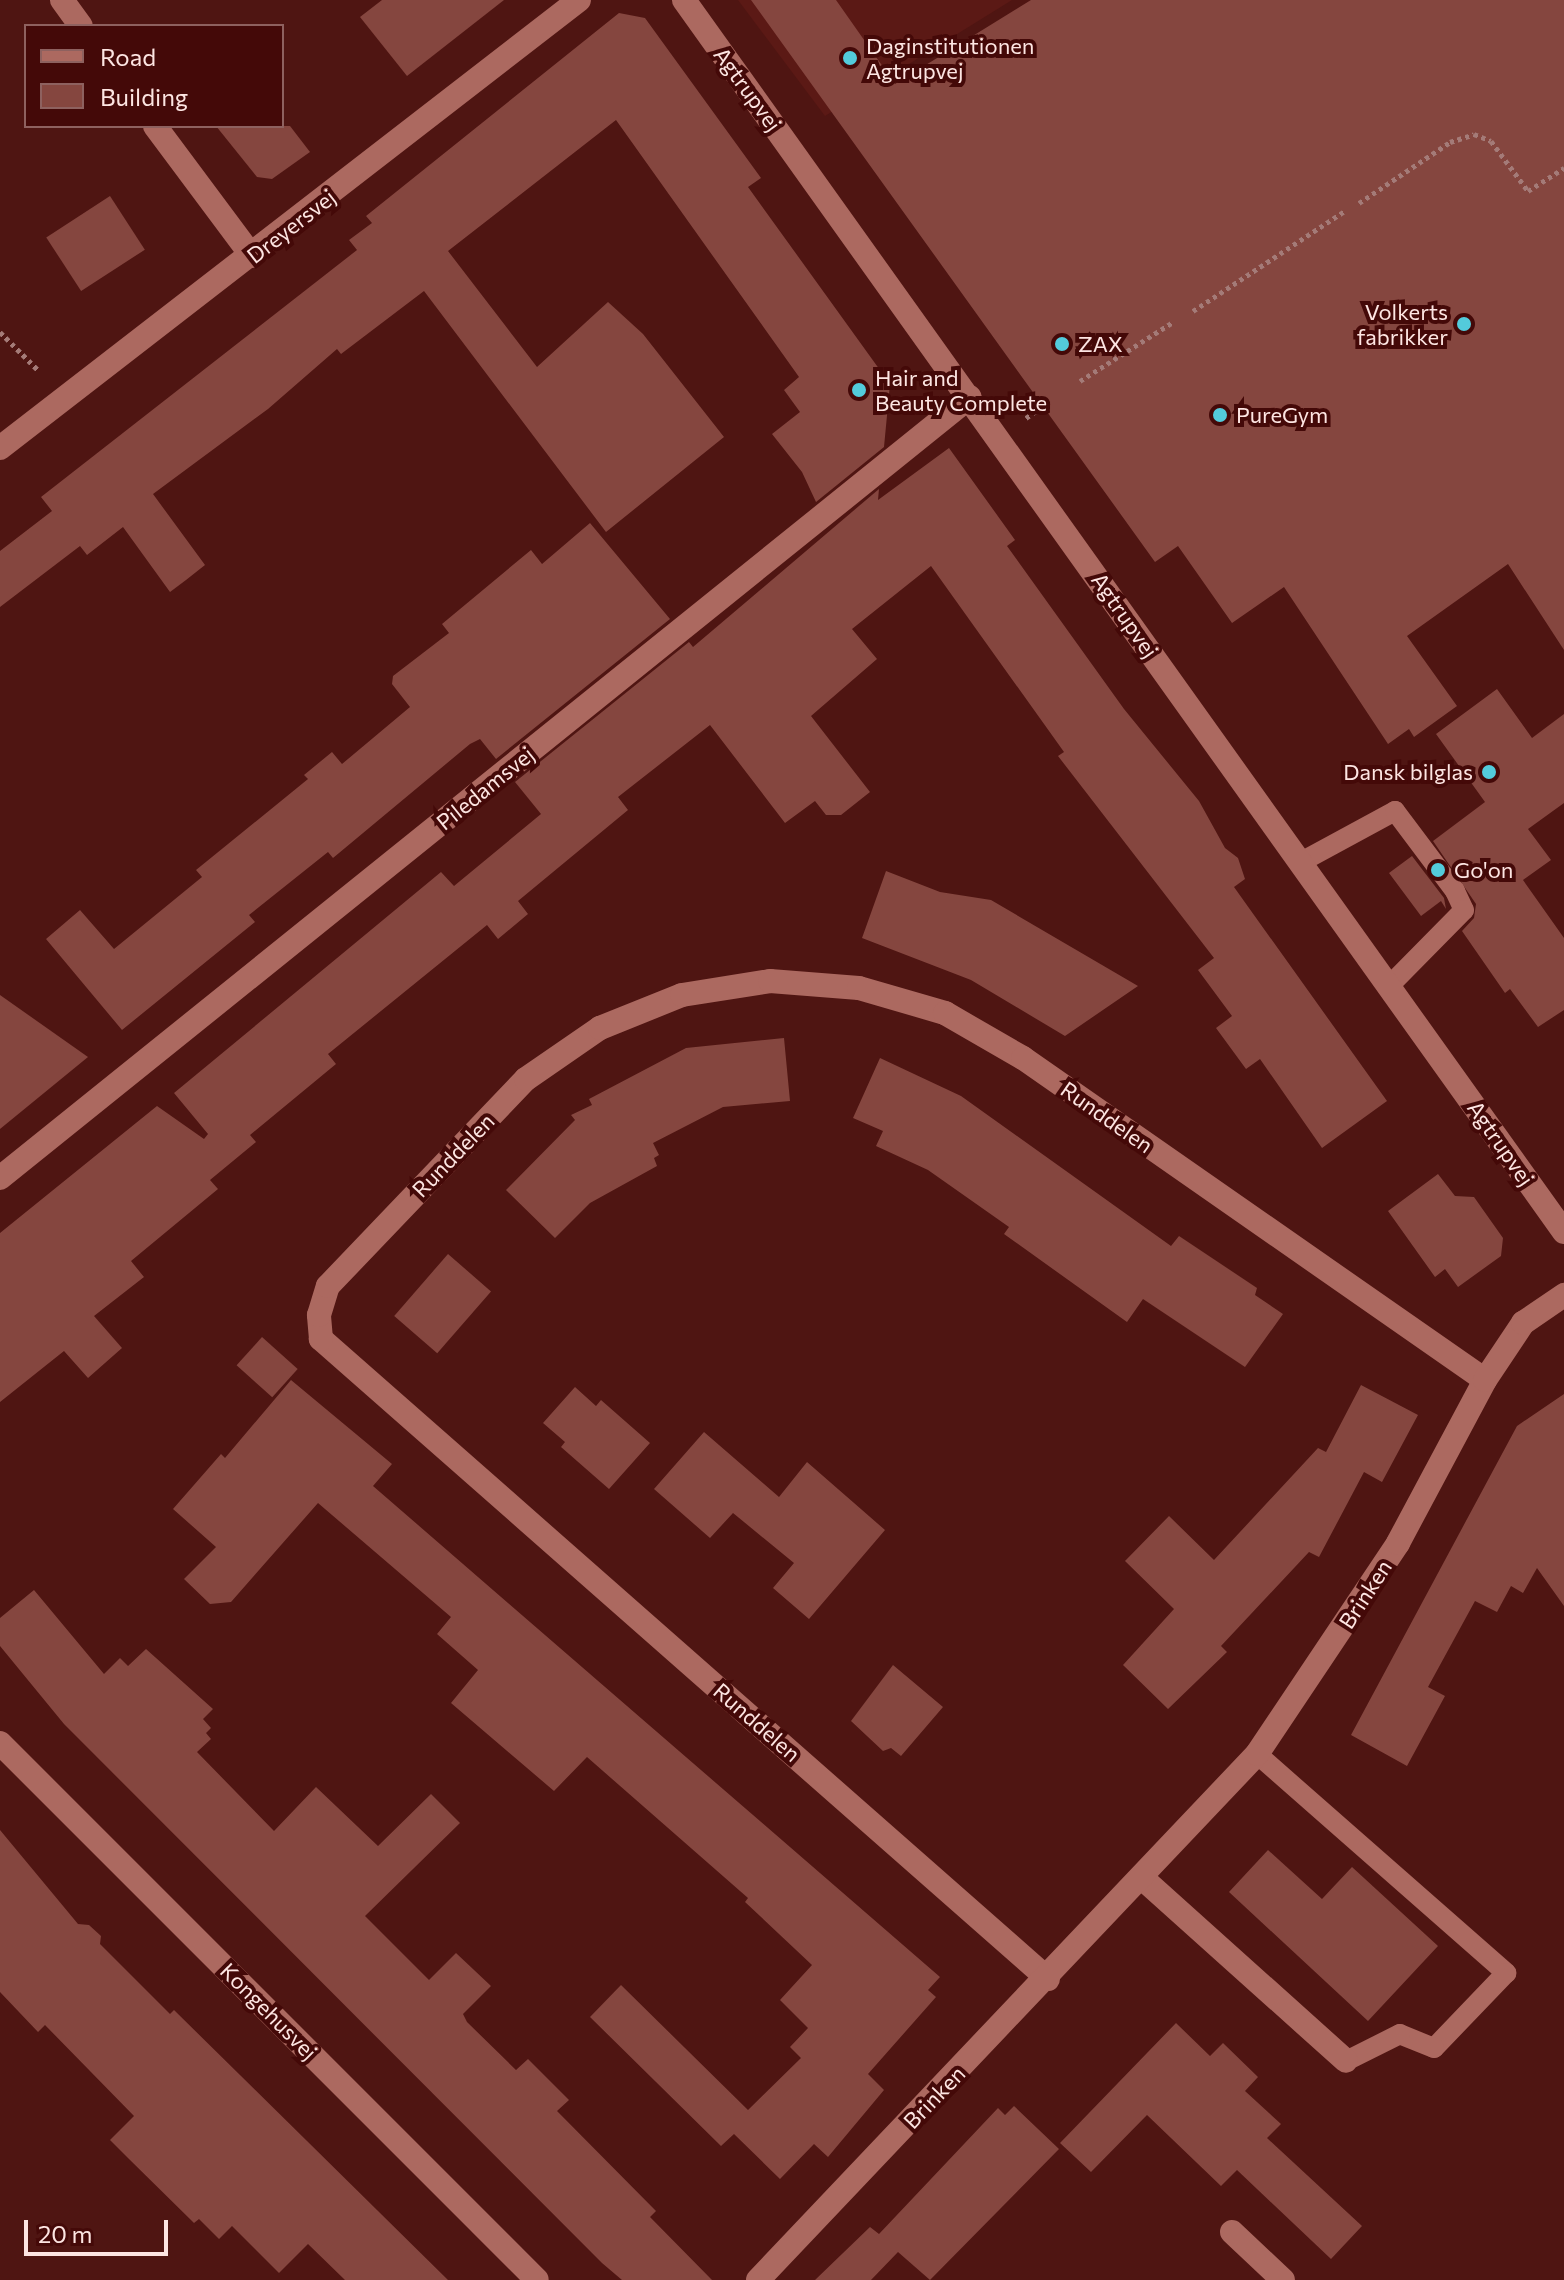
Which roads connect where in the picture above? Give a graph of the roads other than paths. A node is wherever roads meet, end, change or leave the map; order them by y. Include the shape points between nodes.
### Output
1 (62, 0) edge
2 (579, 0) edge
3 (684, 0) edge
4 (80, 24) edge
5 (156, 128) edge
6 (252, 256) junction
7 (970, 397) junction
8 (0, 448) edge
9 (1301, 862) junction
10 (1389, 986) junction
11 (0, 1178) edge
12 (1564, 1232) edge
13 (1564, 1295) edge
14 (1485, 1380) junction
15 (0, 1743) edge
16 (1257, 1754) junction
17 (1141, 1877) junction
18 (1048, 1979) junction
19 (1346, 2061) joint
20 (1232, 2232) dead end
21 (537, 2280) edge
22 (758, 2280) edge
23 (1283, 2280) edge

1 - 4 street
2 - 6 street, Dreyersvej
3 - 7 street, Agtrupvej
5 - 6 street
6 - 8 street, Dreyersvej
7 - 9 street, Agtrupvej
7 - 11 street, Piledamsvej
9 - 10 street, Agtrupvej
9 - 10 lane via 1395,811 1455,891 1464,910
10 - 12 street, Agtrupvej
13 - 14 street, Brinken via 1523,1323
14 - 16 street, Brinken via 1398,1543
14 - 18 street, Runddelen via 1023,1058 945,1013 859,988 756,983 682,995 600,1028 526,1079 328,1286 319,1315 321,1339
15 - 21 street, Kongehusvej
16 - 17 street, Brinken
16 - 19 lane via 1506,1973 1434,2048 1400,2034
17 - 18 street, Brinken
17 - 19 street
18 - 22 street, Brinken
20 - 23 street

